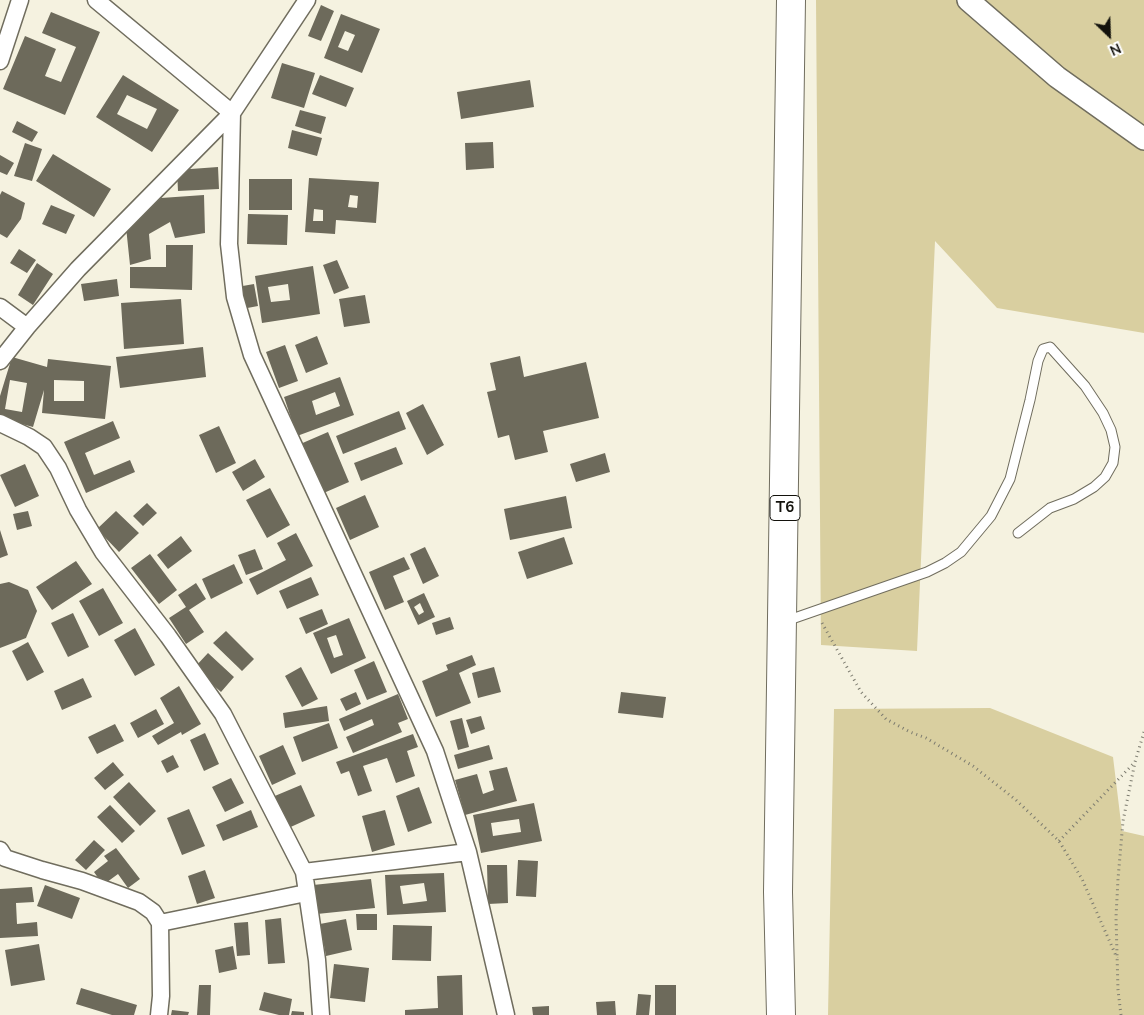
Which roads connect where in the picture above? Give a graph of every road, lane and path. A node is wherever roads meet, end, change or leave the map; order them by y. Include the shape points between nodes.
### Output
1 (20, 0) edge
2 (96, 0) edge
3 (306, 0) edge
4 (791, 0) edge
5 (968, 0) edge
6 (0, 61) edge
7 (232, 113) junction
8 (1144, 139) edge
9 (0, 307) edge
10 (27, 327) junction
11 (0, 361) edge
12 (0, 423) edge
13 (1018, 533) dead end
14 (816, 611) junction
15 (783, 621) junction
16 (1144, 732) edge
17 (1135, 762) junction
18 (1059, 841) junction
19 (468, 852) junction
20 (2, 856) edge
21 (304, 872) junction
22 (306, 894) junction
23 (160, 922) junction
24 (1117, 958) junction
25 (159, 1015) edge
26 (321, 1015) edge
27 (506, 1015) edge
28 (781, 1015) edge
29 (1120, 1015) edge

1 - 6 street
2 - 7 street
3 - 7 street
4 - 15 highway, T6
5 - 8 street via 1058,78
7 - 10 street via 78,269
7 - 19 street via 230,244 235,297 252,355 435,751
9 - 10 street
10 - 11 street
12 - 21 street via 44,447 103,552 223,714
13 - 14 lane via 1050,508 1094,487 1113,463 1115,447 1104,413 1050,347 1043,349 1038,361 1010,479 991,516 961,552 927,572
14 - 15 lane
14 - 18 path via 861,692 886,719 973,766 1016,800
15 - 28 highway, T6 via 778,892
16 - 17 path
17 - 18 path
17 - 24 path via 1123,820 1116,916
18 - 24 path via 1082,879
19 - 21 street
19 - 27 street
20 - 23 street via 139,902
21 - 22 street
22 - 23 street
22 - 26 street via 318,960
23 - 25 street
24 - 29 path

